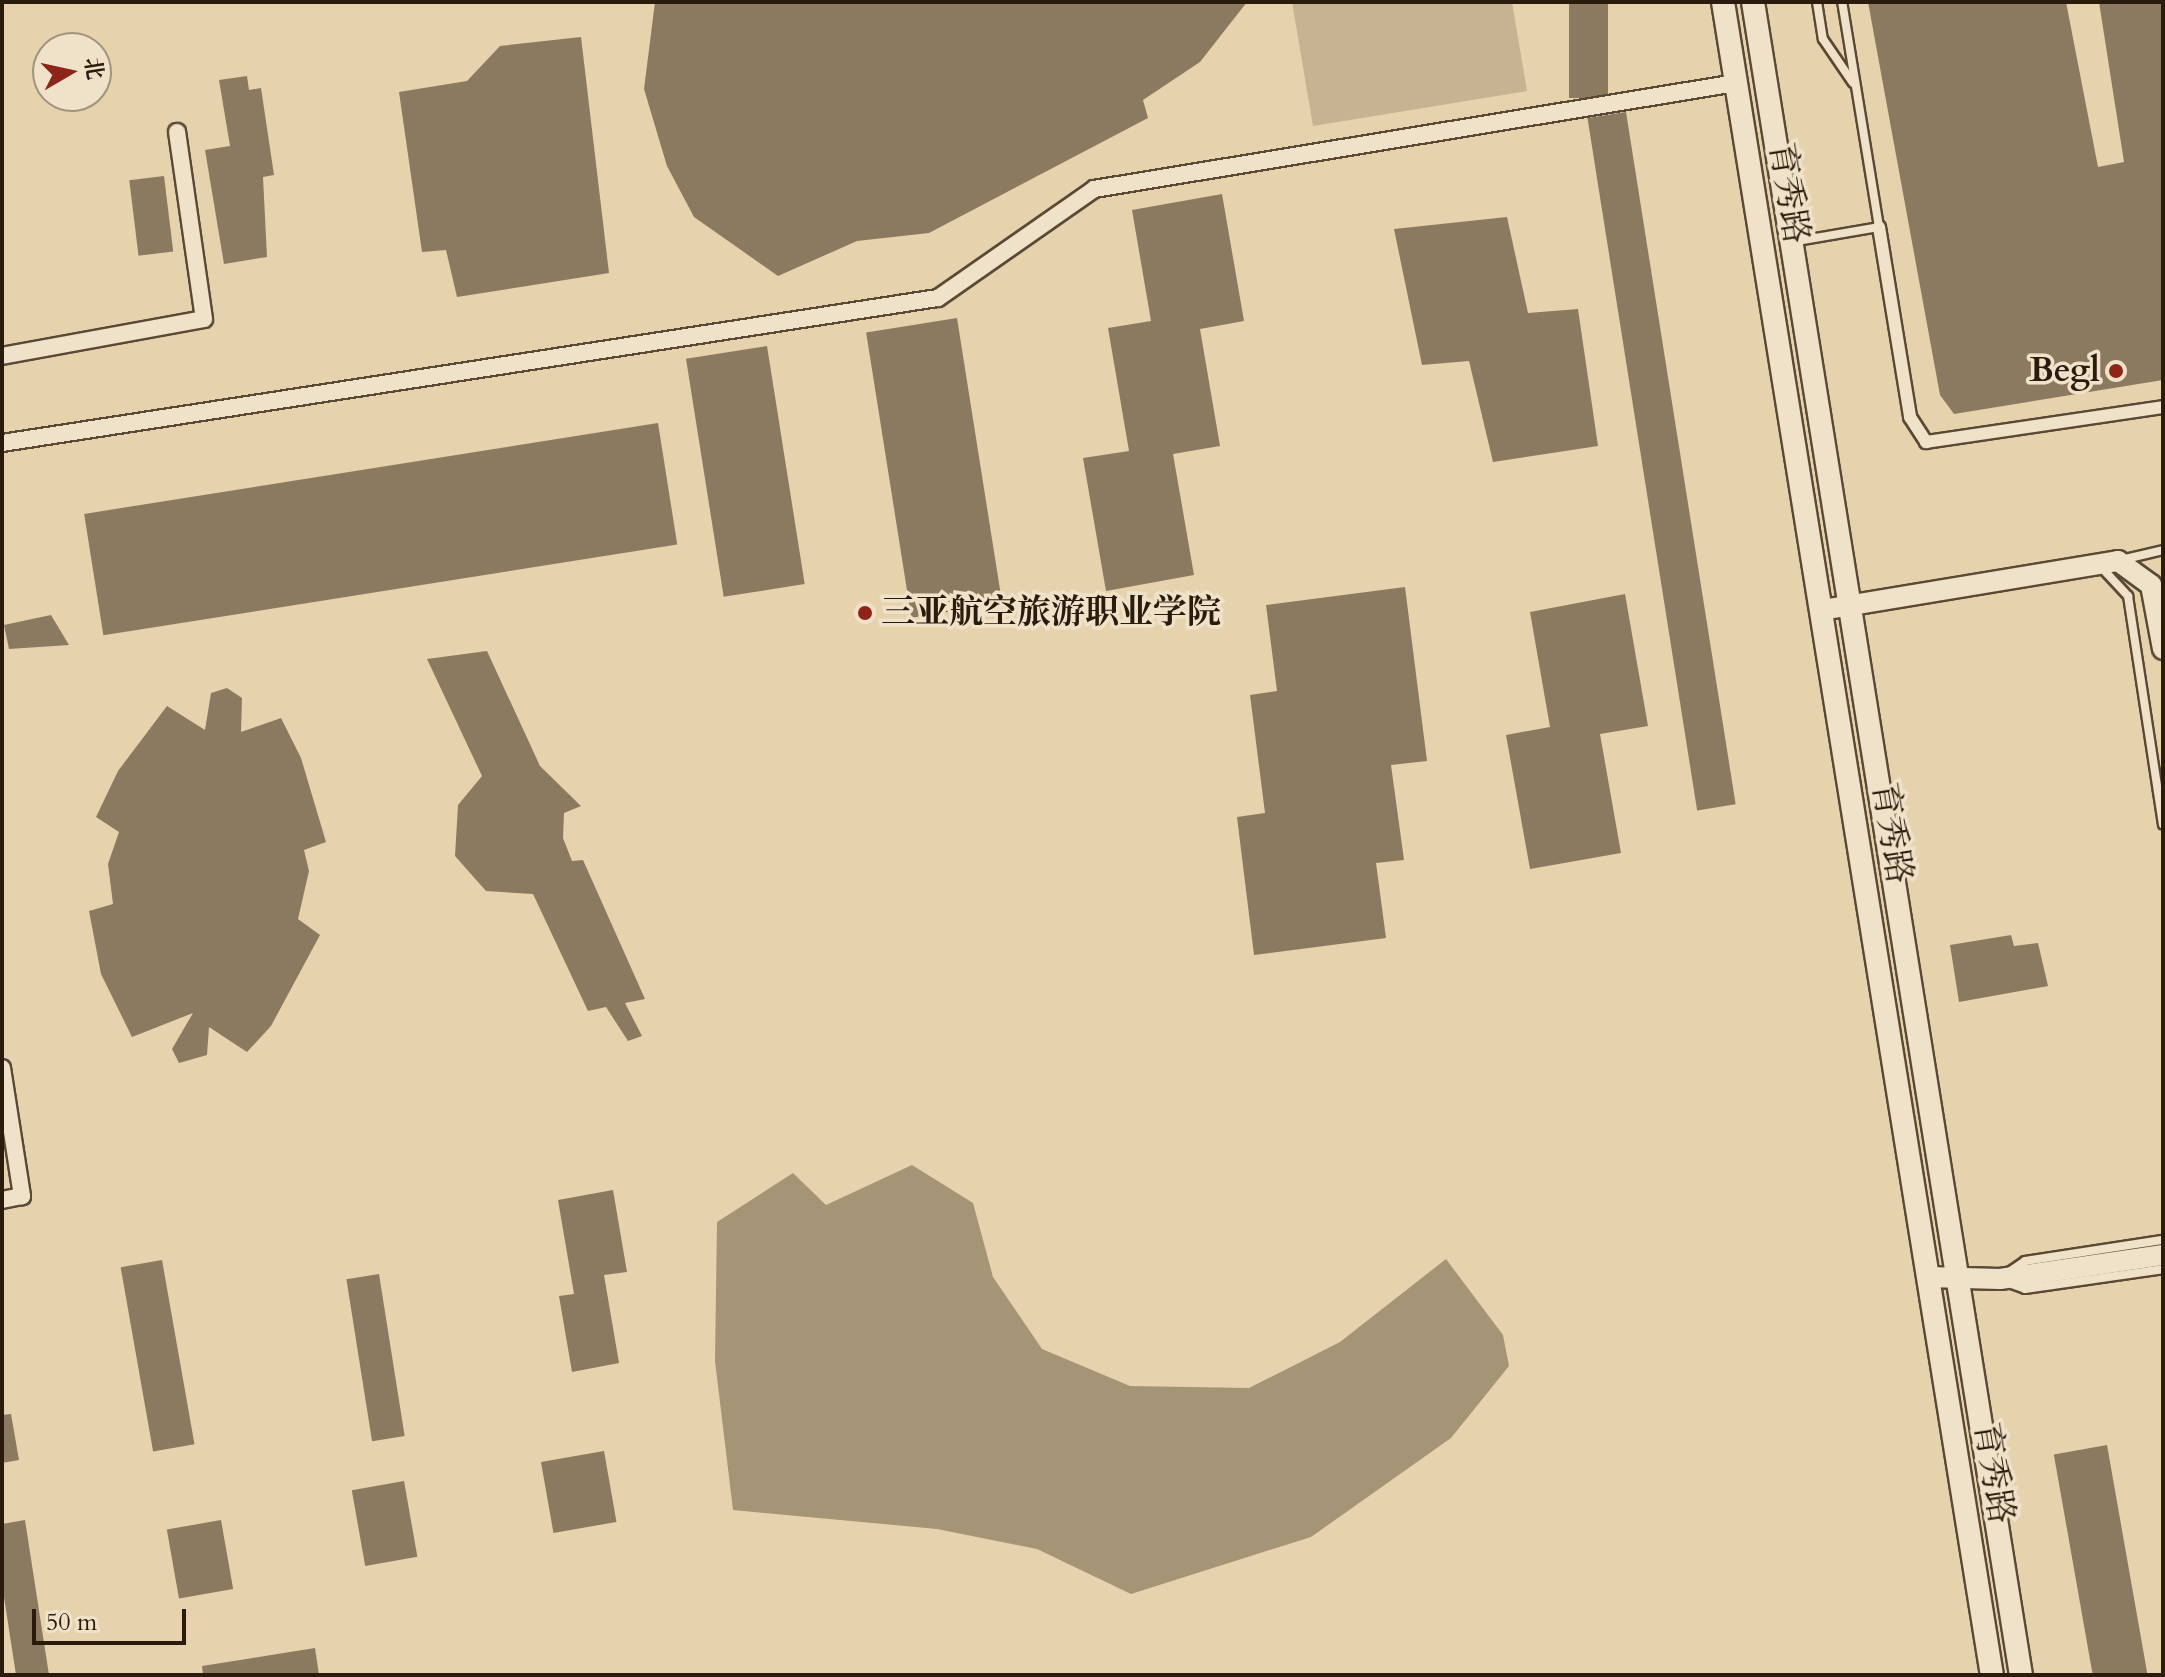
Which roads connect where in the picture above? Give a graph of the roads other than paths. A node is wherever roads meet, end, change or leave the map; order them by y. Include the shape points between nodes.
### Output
1 (1723, 2) edge
2 (1753, 2) edge
3 (1817, 2) edge
4 (1842, 2) edge
5 (1736, 83) junction
6 (1856, 87) junction
7 (177, 132) dead end
8 (1879, 227) junction
9 (1791, 242) junction
10 (2, 356) edge
11 (2163, 407) edge
12 (2, 443) edge
13 (2163, 550) edge
14 (2149, 555) junction
15 (2118, 561) junction
16 (2163, 563) edge
17 (2095, 565) junction
18 (1849, 606) junction
19 (1822, 610) junction
20 (2163, 649) edge
21 (2163, 824) edge
22 (2, 1068) edge
23 (2, 1200) edge
24 (2163, 1240) edge
25 (2163, 1255) edge
26 (2163, 1269) edge
27 (1928, 1277) junction
28 (1958, 1279) junction
29 (2000, 1279) junction
30 (1992, 1675) edge
31 (2021, 1675) edge

1 - 5 main road, 育秀路
2 - 9 main road, 育秀路
3 - 6 lane via 1823,39
4 - 6 lane
5 - 12 street via 1094,189 938,298
5 - 19 main road, 育秀路
6 - 8 lane
7 - 10 street via 204,319
8 - 9 lane
8 - 11 street via 1910,417 1926,442
9 - 18 main road, 育秀路
13 - 14 lane
14 - 15 lane
14 - 16 lane
15 - 17 street
15 - 20 street via 2151,585
17 - 18 street
17 - 21 lane via 2117,576 2128,596
18 - 19 street
18 - 28 main road, 育秀路
19 - 27 main road, 育秀路
22 - 23 street via 22,1196
24 - 29 lane via 2025,1261
25 - 29 street
26 - 29 lane via 2025,1289
27 - 28 street
27 - 30 main road, 育秀路
28 - 29 street
28 - 31 main road, 育秀路

